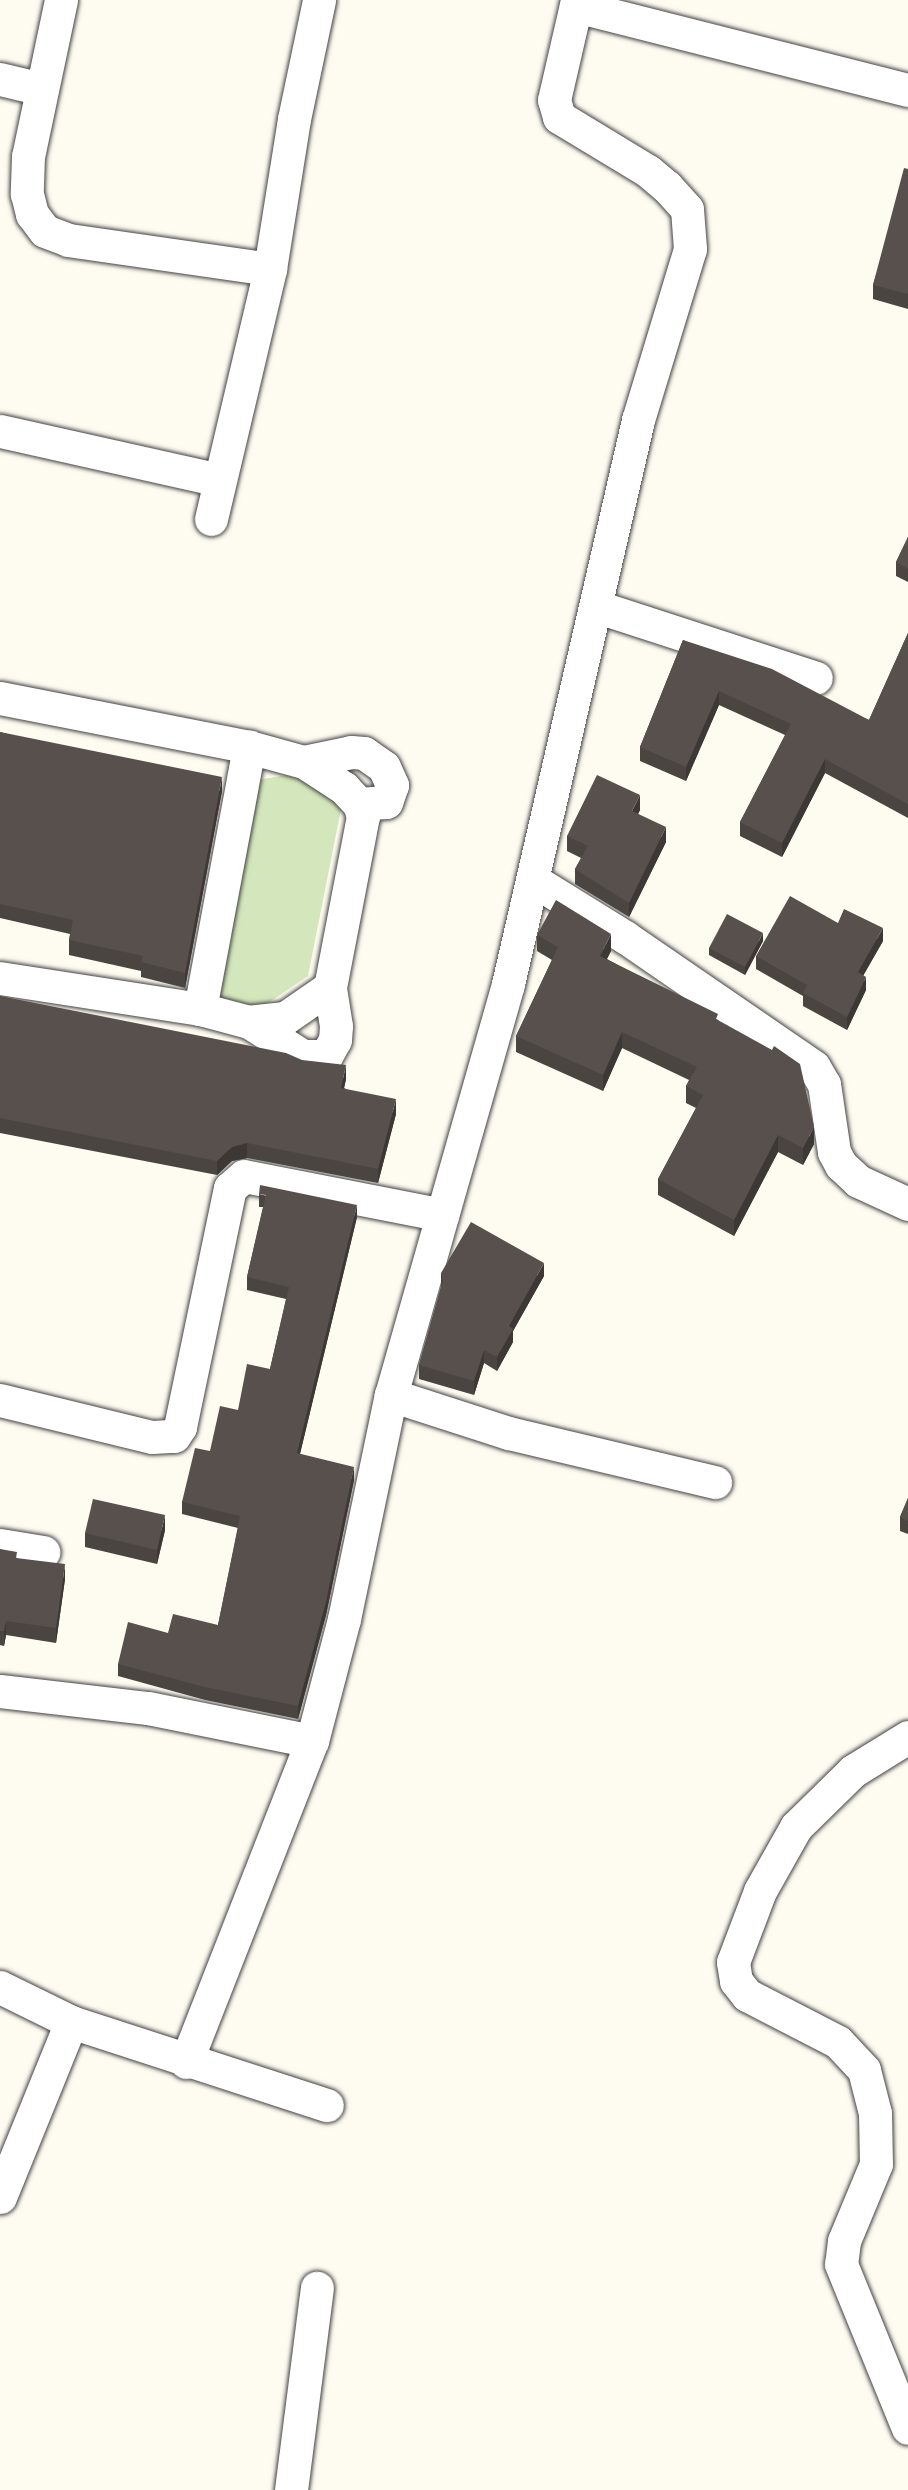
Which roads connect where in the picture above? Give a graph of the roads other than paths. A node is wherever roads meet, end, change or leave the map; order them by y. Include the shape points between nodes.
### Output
1 (62, 0) edge
2 (319, 0) edge
3 (576, 3) edge
4 (0, 79) edge
5 (42, 89) junction
6 (908, 90) edge
7 (270, 269) junction
8 (0, 431) edge
9 (220, 480) junction
10 (211, 519) dead end
11 (598, 607) junction
12 (816, 678) dead end
13 (0, 698) edge
14 (249, 747) junction
15 (304, 762) junction
16 (359, 804) junction
17 (533, 880) junction
18 (0, 978) edge
19 (330, 987) junction
20 (200, 1009) junction
21 (249, 1023) junction
22 (908, 1204) edge
23 (442, 1215) junction
24 (391, 1395) junction
25 (0, 1400) edge
26 (715, 1482) dead end
27 (0, 1545) edge
28 (43, 1552) dead end
29 (0, 1691) edge
30 (908, 1737) edge
31 (312, 1741) junction
32 (0, 1987) edge
33 (71, 2022) junction
34 (186, 2062) junction
35 (327, 2105) dead end
36 (0, 2197) edge
37 (316, 2288) dead end
38 (908, 2428) edge
39 (291, 2490) edge

1 - 5 street
2 - 7 street via 294,119
3 - 6 street
3 - 11 street via 554,100 559,117 661,182 687,209 691,229 677,300 638,420
4 - 5 street
5 - 7 street via 28,156 27,194 32,214 45,231 68,240
7 - 9 street
8 - 9 street
9 - 10 street
11 - 12 street
11 - 17 street
13 - 14 street
14 - 15 street
14 - 20 street
15 - 16 street via 327,774
15 - 16 street via 351,752 364,753 380,763 391,780 390,794 381,805
16 - 19 street via 363,816
17 - 22 street via 625,937 814,1067 824,1084 834,1152 841,1165 858,1181
17 - 23 street via 486,1067
18 - 20 street
19 - 21 street via 285,1018
19 - 21 street via 336,1026 335,1040 326,1056 303,1056
20 - 21 street
23 - 24 street
23 - 25 street via 244,1176 230,1188 180,1427 174,1436 152,1437
24 - 26 street via 509,1433
24 - 31 street via 345,1619
27 - 28 street
29 - 31 street via 148,1708
30 - 38 street via 853,1771 796,1827 760,1891 733,1962 736,1981 747,1995 838,2042 864,2070 875,2113 876,2164 844,2241 841,2264
31 - 34 street
32 - 33 street
33 - 34 street
33 - 36 street
34 - 35 street
37 - 39 street

